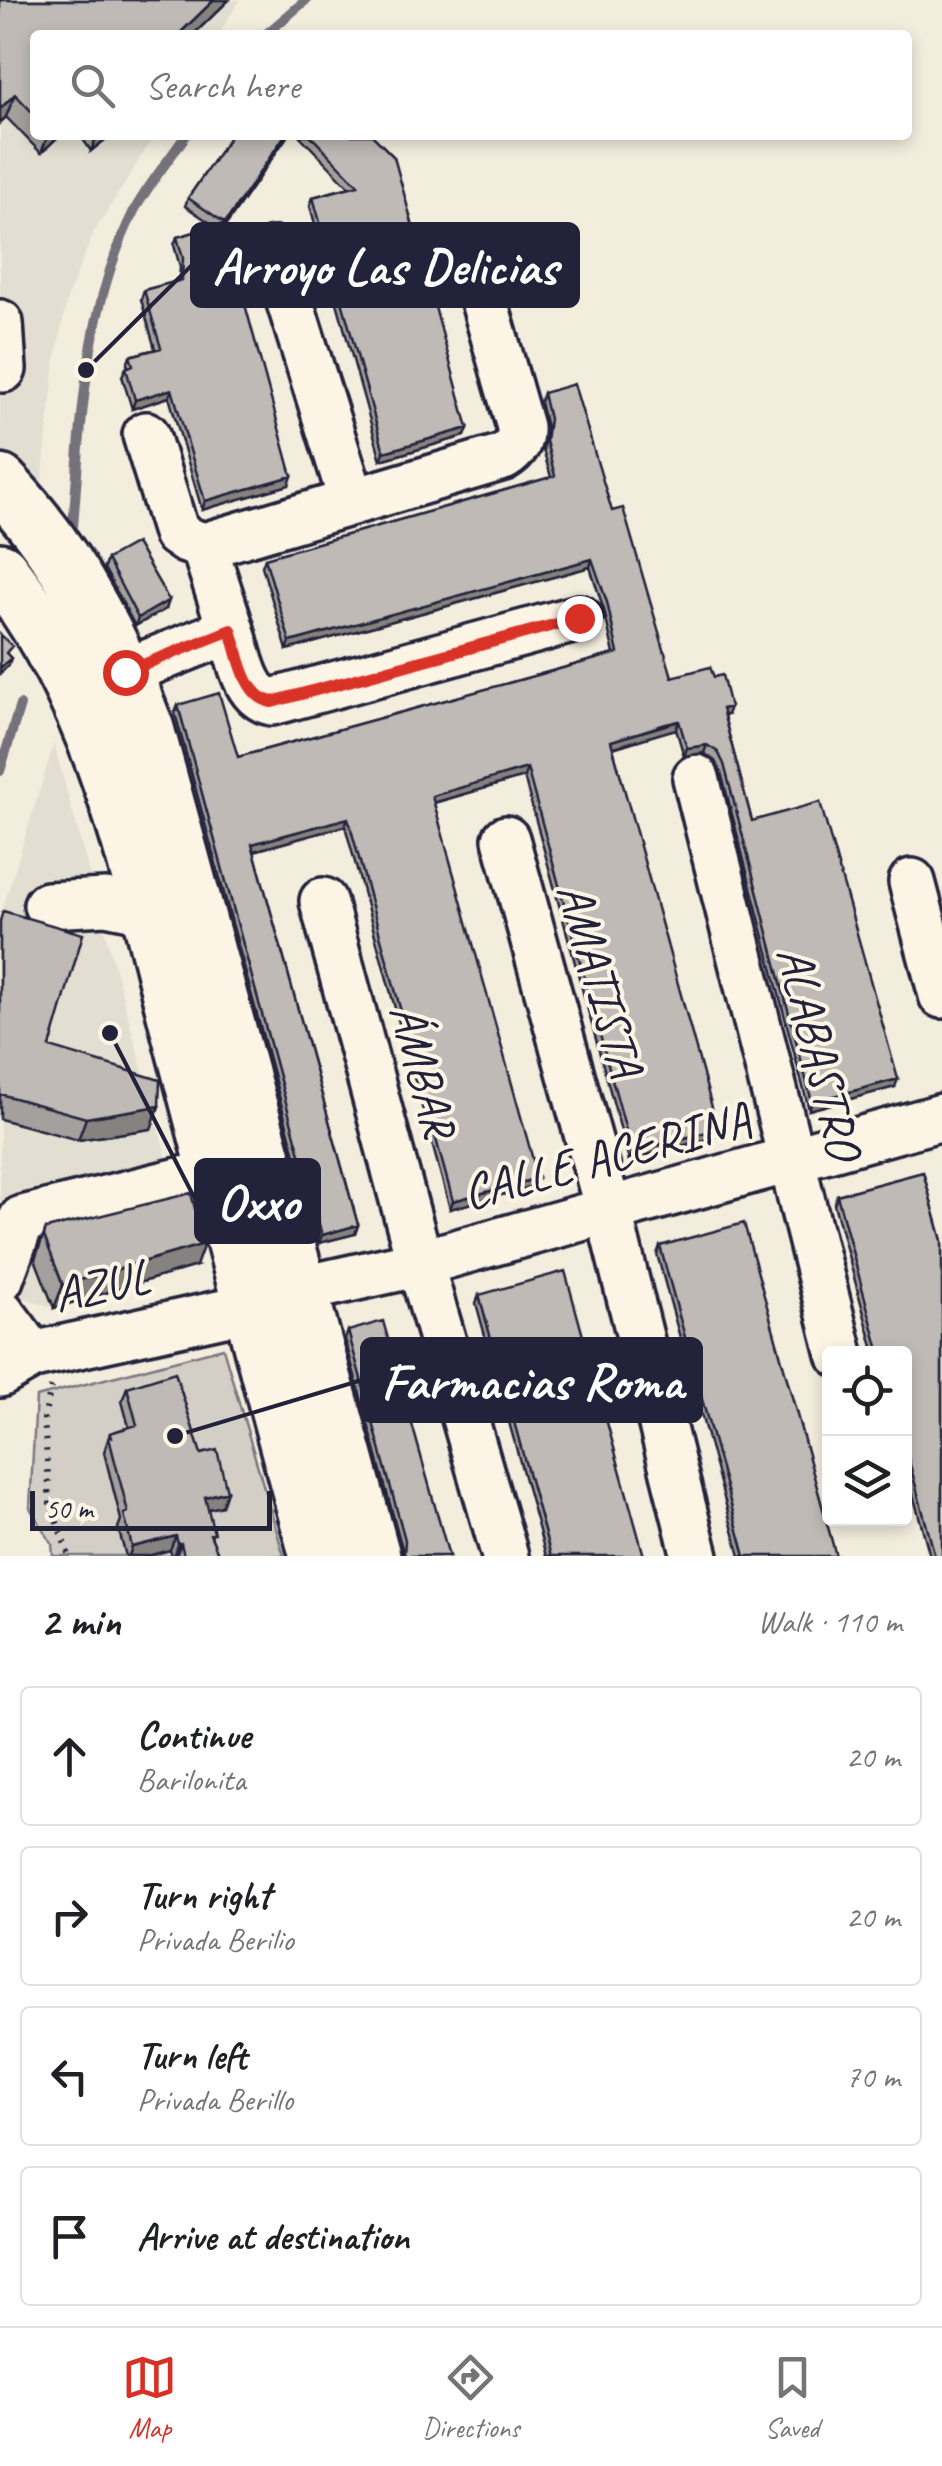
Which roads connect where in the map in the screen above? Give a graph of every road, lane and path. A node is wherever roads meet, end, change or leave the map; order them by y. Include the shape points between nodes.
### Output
1 (274, 251) dead end
2 (474, 266) dead end
3 (0, 324) edge
4 (1, 369) edge
5 (146, 435) dead end
6 (0, 483) edge
7 (352, 501) junction
8 (204, 546) junction
9 (0, 571) edge
10 (579, 618) dead end
11 (231, 630) junction
12 (125, 672) junction
13 (696, 778) dead end
14 (506, 839) dead end
15 (912, 882) dead end
16 (323, 900) dead end
17 (47, 905) dead end
18 (148, 909) junction
19 (200, 923) junction
20 (942, 996) edge
21 (942, 1117) edge
22 (792, 1160) junction
23 (216, 1172) junction
24 (608, 1208) junction
25 (420, 1263) junction
26 (0, 1278) edge
27 (275, 1298) junction
28 (0, 1311) edge
29 (838, 1346) edge
30 (29, 1360) edge
31 (69, 1556) edge
32 (318, 1556) edge
33 (372, 1556) edge
34 (504, 1556) edge
35 (695, 1556) edge

1 - 7 street
2 - 7 street via 520,427 517,446 503,457
3 - 4 street
5 - 8 street via 176,533
6 - 12 main road via 75,582
7 - 8 street
8 - 11 street
9 - 18 main road via 68,676 99,746
10 - 11 street via 272,702 252,692
11 - 12 street
12 - 19 main road
13 - 22 street, ALABASTRO
14 - 24 street, AMATISTA
15 - 20 street
16 - 25 street, ÁMBAR
17 - 18 street via 106,902
18 - 19 street
18 - 23 main road
19 - 27 main road
21 - 22 street, CALLE ACERINA
22 - 24 street, CALLE ACERINA
22 - 29 street, ALABASTRO
23 - 26 street via 22,1219
23 - 27 main road
24 - 25 street, CALLE ACERINA
24 - 35 street, AMATISTA
25 - 27 street, CALLE ACERINA
25 - 34 street, ÁMBAR
27 - 30 street, AZUL
27 - 32 main road
27 - 33 main road
28 - 30 street, AZUL
30 - 31 path via 51,1392 44,1419 50,1504

